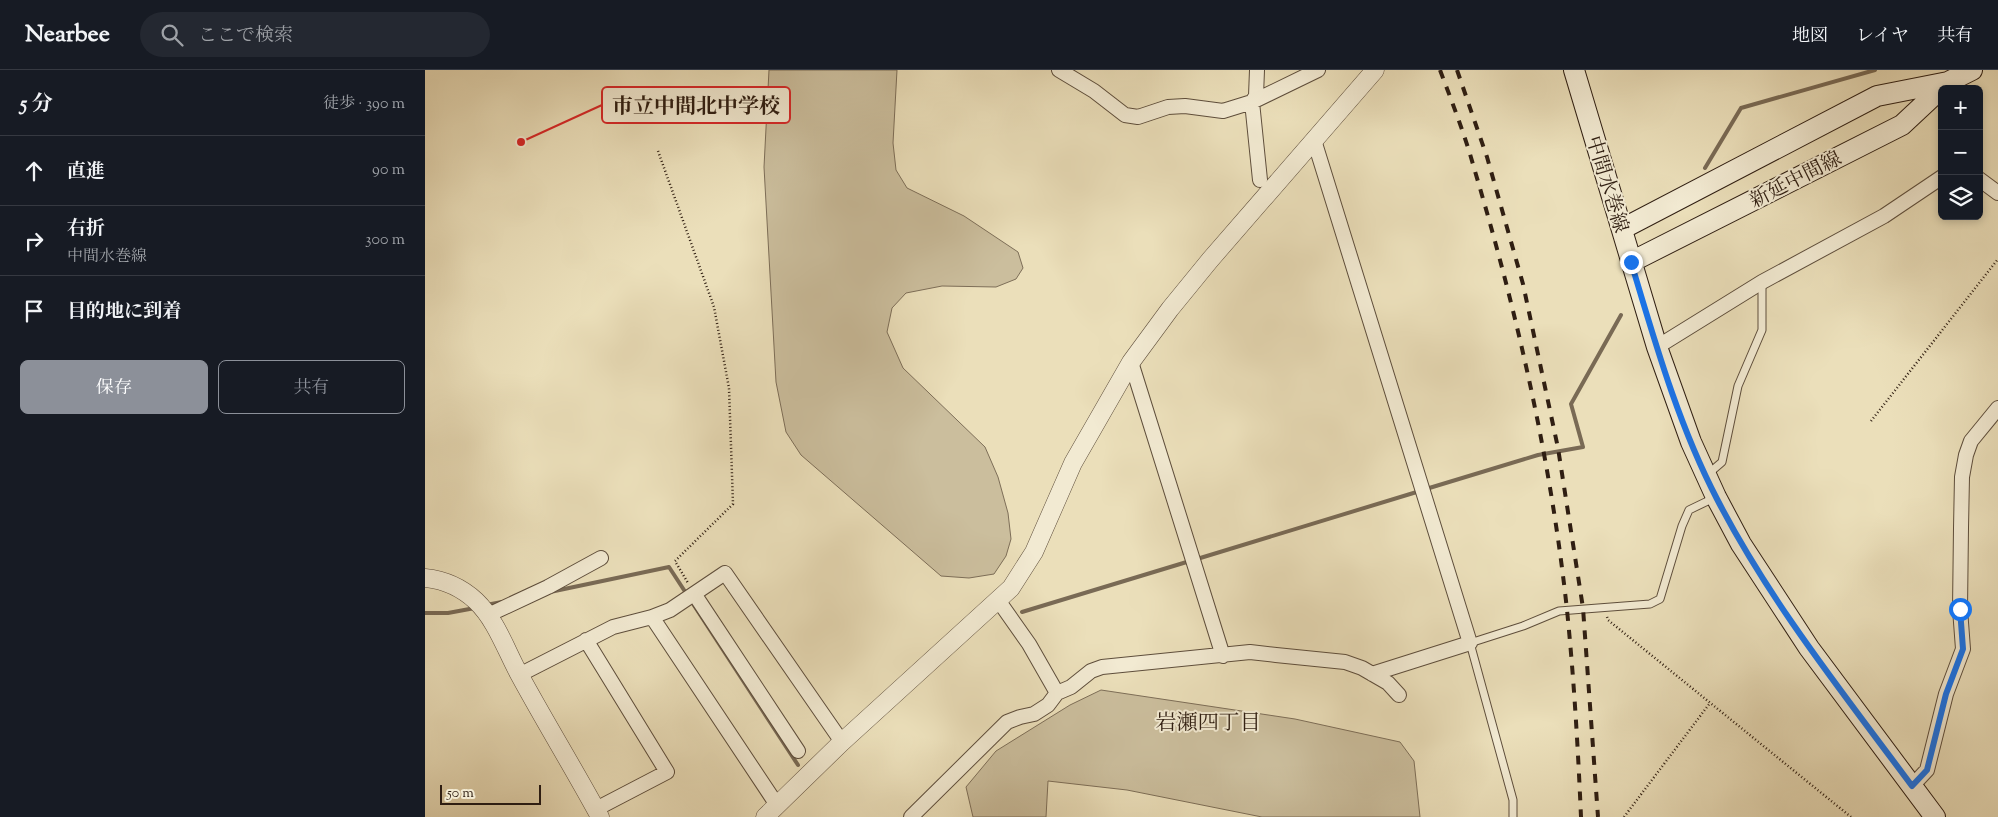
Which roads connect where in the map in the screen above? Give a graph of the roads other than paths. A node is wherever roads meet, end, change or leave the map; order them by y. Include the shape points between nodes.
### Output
1 (1059, 70) edge
2 (1257, 70) edge
3 (1319, 70) edge
4 (1375, 70) edge
5 (1574, 70) edge
6 (1972, 70) edge
7 (1948, 85) edge
8 (1938, 87) edge
9 (1938, 94) edge
10 (1252, 102) junction
11 (1314, 140) junction
12 (1260, 180) dead end
13 (1938, 181) edge
14 (1983, 182) edge
15 (1998, 193) edge
16 (1622, 229) junction
17 (1631, 262) junction
18 (1762, 282) junction
19 (1657, 347) junction
20 (1131, 362) junction
21 (1998, 408) edge
22 (1706, 476) junction
23 (1716, 497) junction
24 (601, 558) dead end
25 (425, 578) edge
26 (695, 595) junction
27 (998, 600) junction
28 (488, 614) junction
29 (652, 617) junction
30 (586, 640) junction
31 (1470, 643) junction
32 (1223, 656) junction
33 (1372, 674) junction
34 (519, 675) junction
35 (1057, 693) junction
36 (1399, 695) dead end
37 (842, 742) junction
38 (798, 751) dead end
39 (1912, 786) junction
40 (771, 811) edge
41 (1926, 812) edge
42 (598, 813) edge
43 (911, 817) edge
44 (1513, 817) edge

1 - 10 street via 1125,115 1138,117 1168,107 1185,106 1223,111
2 - 10 street
3 - 10 street
4 - 11 street
5 - 16 main road, 中間水巻線
6 - 7 main road, 新延中間線
8 - 16 main road, 新延中間線 via 1877,96
9 - 17 main road, 新延中間線 via 1902,125
10 - 12 street
11 - 20 street via 1170,309
11 - 31 street
13 - 18 street via 1884,216
14 - 15 street
16 - 17 main road, 中間水巻線
17 - 19 main road, 中間水巻線
18 - 19 street
18 - 22 lane via 1761,330 1738,386 1722,462
19 - 22 main road, 中間水巻線
20 - 27 street via 1073,463 1034,552 1011,588
20 - 32 street
21 - 39 street via 1977,433 1966,455 1961,512 1963,649 1946,694 1927,770
22 - 23 main road, 中間水巻線
23 - 31 lane via 1689,510 1660,599 1650,604 1559,611
23 - 39 main road, 中間水巻線 via 1741,544 1809,648
24 - 28 street
25 - 28 street via 455,586
26 - 29 street
26 - 37 street via 725,573
26 - 38 street
27 - 35 street via 1029,644
27 - 37 street
28 - 34 street
29 - 30 street via 613,627
29 - 40 street
30 - 34 street
30 - 42 street via 667,772
31 - 33 street
31 - 44 lane via 1513,800
32 - 33 street via 1249,652 1345,662
32 - 35 street via 1102,667 1091,670
33 - 36 street
34 - 42 street
35 - 43 street via 1048,705 1034,714 1007,722
37 - 40 street
39 - 41 main road, 中間水巻線

